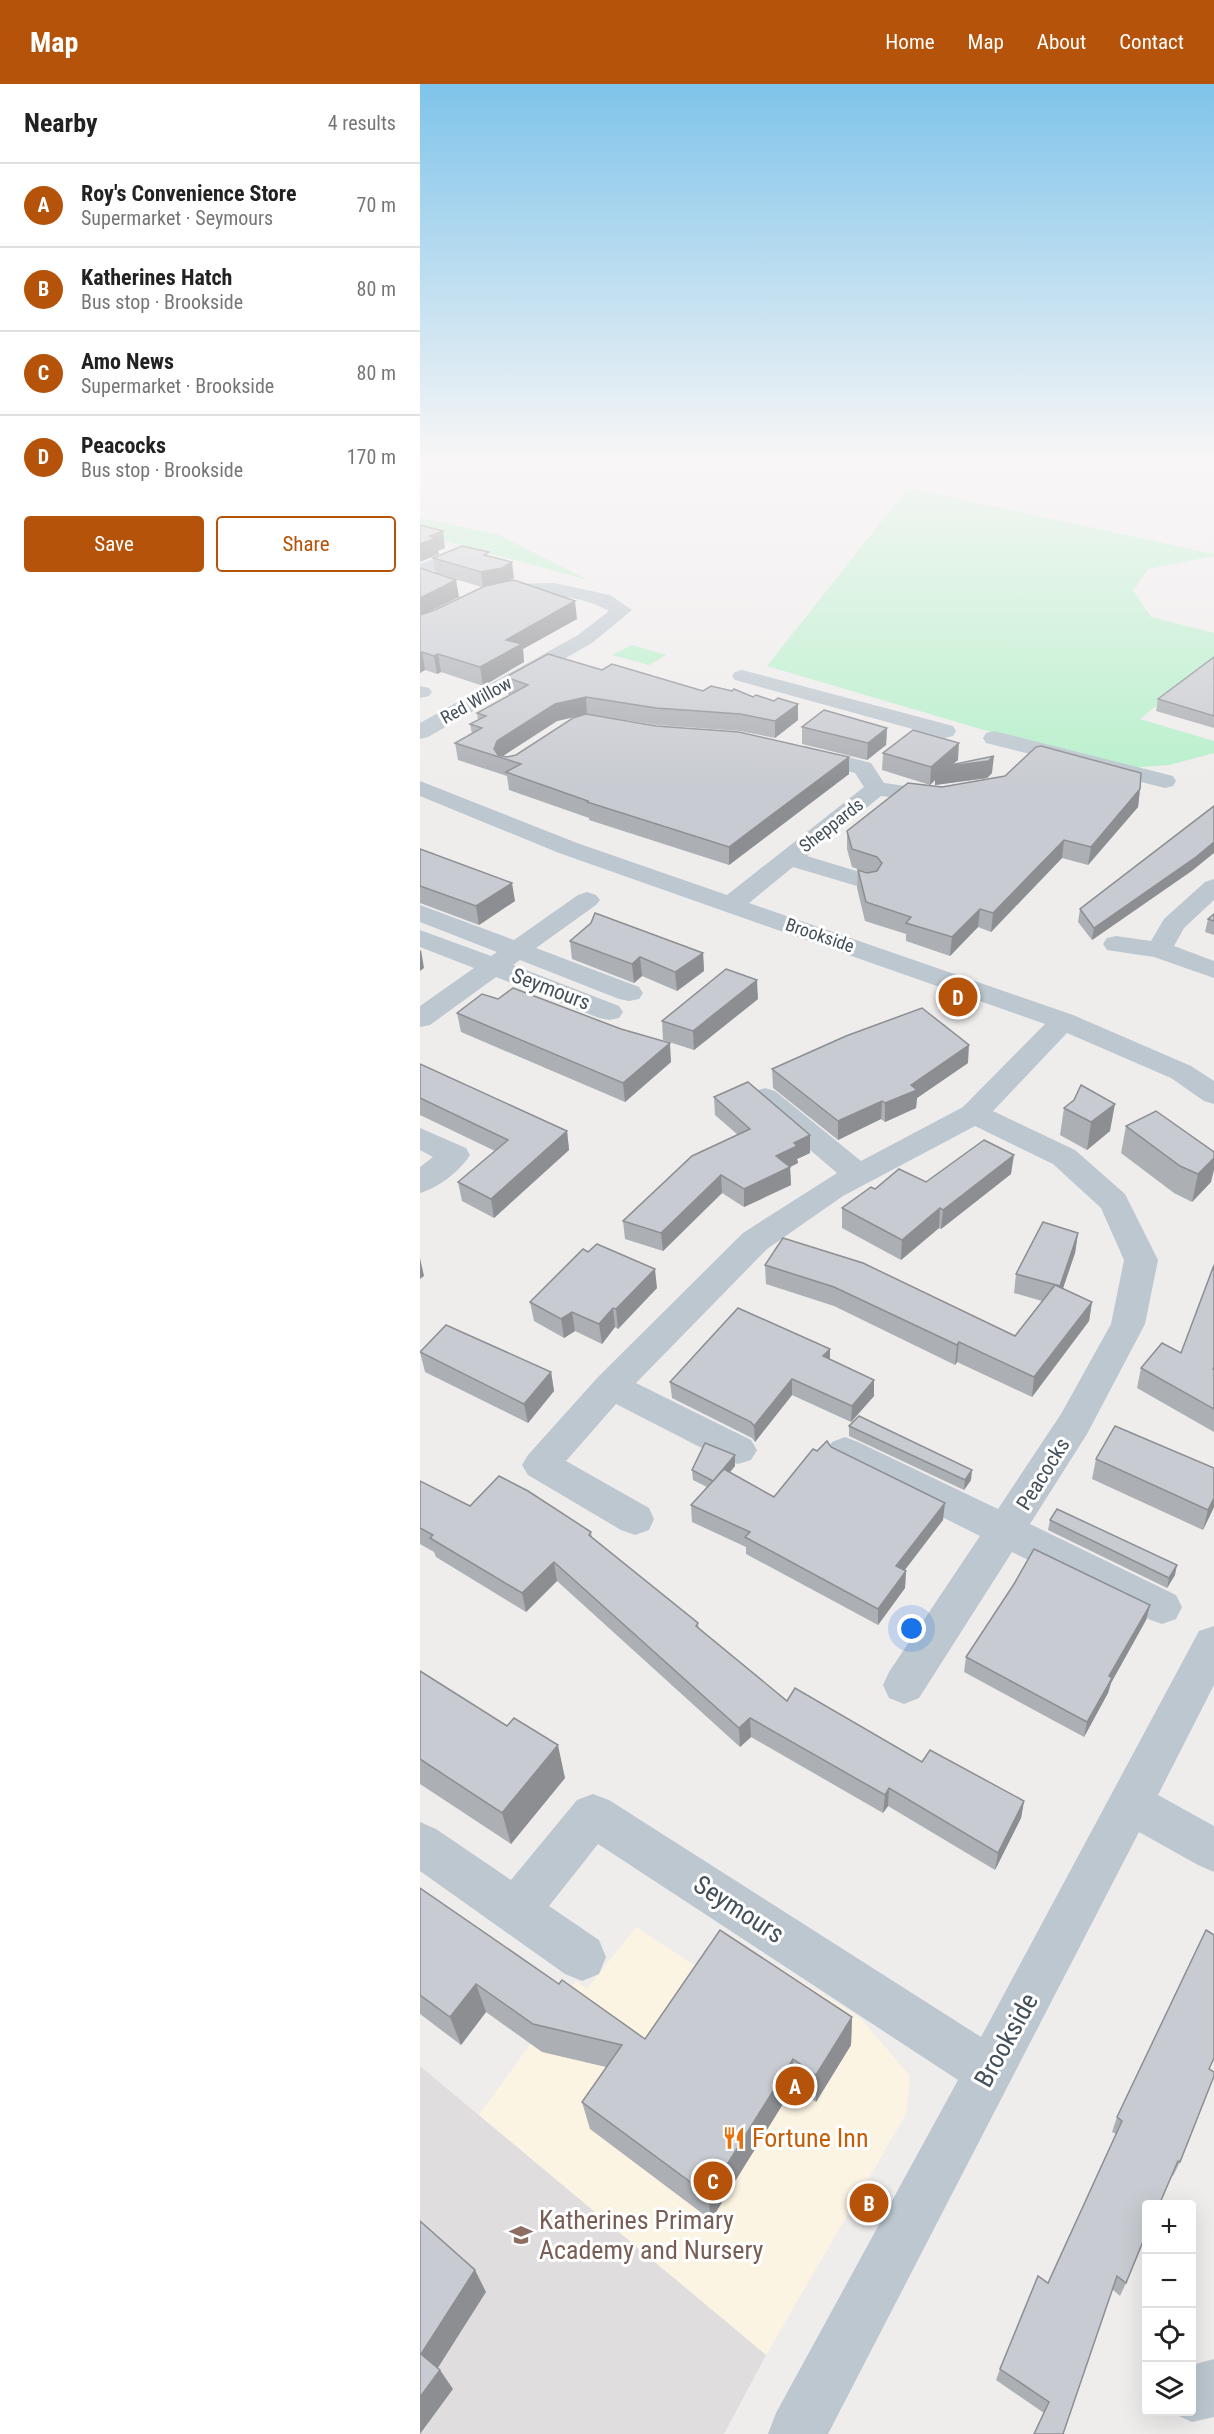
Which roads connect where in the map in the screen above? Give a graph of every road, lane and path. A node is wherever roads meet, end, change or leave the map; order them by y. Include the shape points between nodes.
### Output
1 (420, 577) edge
2 (439, 583) edge
3 (458, 588) edge
4 (482, 596) junction
5 (420, 626) edge
6 (585, 639) junction
7 (608, 645) dead end
8 (742, 676) dead end
9 (840, 702) junction
10 (945, 730) dead end
11 (420, 732) edge
12 (994, 738) dead end
13 (1036, 748) junction
14 (1015, 767) edge
15 (1165, 782) dead end
16 (420, 788) edge
17 (876, 789) junction
18 (920, 793) edge
19 (790, 858) junction
20 (867, 882) edge
21 (1214, 887) edge
22 (587, 900) dead end
23 (730, 905) junction
24 (420, 913) edge
25 (420, 938) edge
26 (1116, 944) dead end
27 (1159, 950) junction
28 (517, 951) junction
29 (493, 967) junction
30 (1214, 970) edge
31 (629, 993) dead end
32 (609, 1012) dead end
33 (420, 1019) edge
34 (1063, 1021) junction
35 (1214, 1095) edge
36 (765, 1097) edge
37 (974, 1114) junction
38 (420, 1138) edge
39 (859, 1175) junction
40 (420, 1183) edge
41 (611, 1386) junction
42 (738, 1450) dead end
43 (845, 1452) edge
44 (635, 1519) dead end
45 (1006, 1531) junction
46 (1162, 1607) dead end
47 (1214, 1644) edge
48 (904, 1685) dead end
49 (1129, 1803) junction
50 (420, 1844) edge
51 (1214, 1850) edge
52 (516, 1910) junction
53 (582, 1957) dead end
54 (989, 2071) junction
55 (1214, 2388) edge
56 (1196, 2392) edge
57 (797, 2434) edge

1 - 2 street
3 - 4 street, Red Willow
4 - 5 street, Red Willow
4 - 6 street, Red Willow via 511,590 554,589 603,599 622,610
6 - 7 street
6 - 11 street, Red Willow
8 - 9 street
9 - 10 street
9 - 17 street via 795,735 863,768
12 - 13 street
13 - 14 street
13 - 15 street
16 - 23 street, Brookside via 568,848
17 - 18 street, Sheppards
17 - 19 street, Sheppards
19 - 20 street, Sheppards
19 - 23 street, Sheppards
21 - 27 street via 1173,924
22 - 28 street
23 - 34 street, Brookside
24 - 28 street, Seymours
25 - 29 street, Seymours
26 - 27 street
27 - 30 street
28 - 29 street, Seymours
28 - 31 street, Seymours
29 - 32 street, Seymours
29 - 33 street, Seymours
34 - 35 street, Brookside via 1181,1072
34 - 37 street
36 - 39 street
37 - 39 street
37 - 45 street, Peacocks via 1064,1157 1114,1202 1141,1260 1128,1324 1074,1424
38 - 40 street via 455,1155
39 - 41 street via 755,1241
41 - 42 street
41 - 44 street via 540,1465
43 - 45 street
45 - 46 street
45 - 48 street, Peacocks
47 - 49 street, Brookside
49 - 51 street
49 - 54 street, Brookside
50 - 52 street
52 - 53 street
52 - 54 street, Seymours via 593,1815
54 - 57 street, Brookside
55 - 56 street

